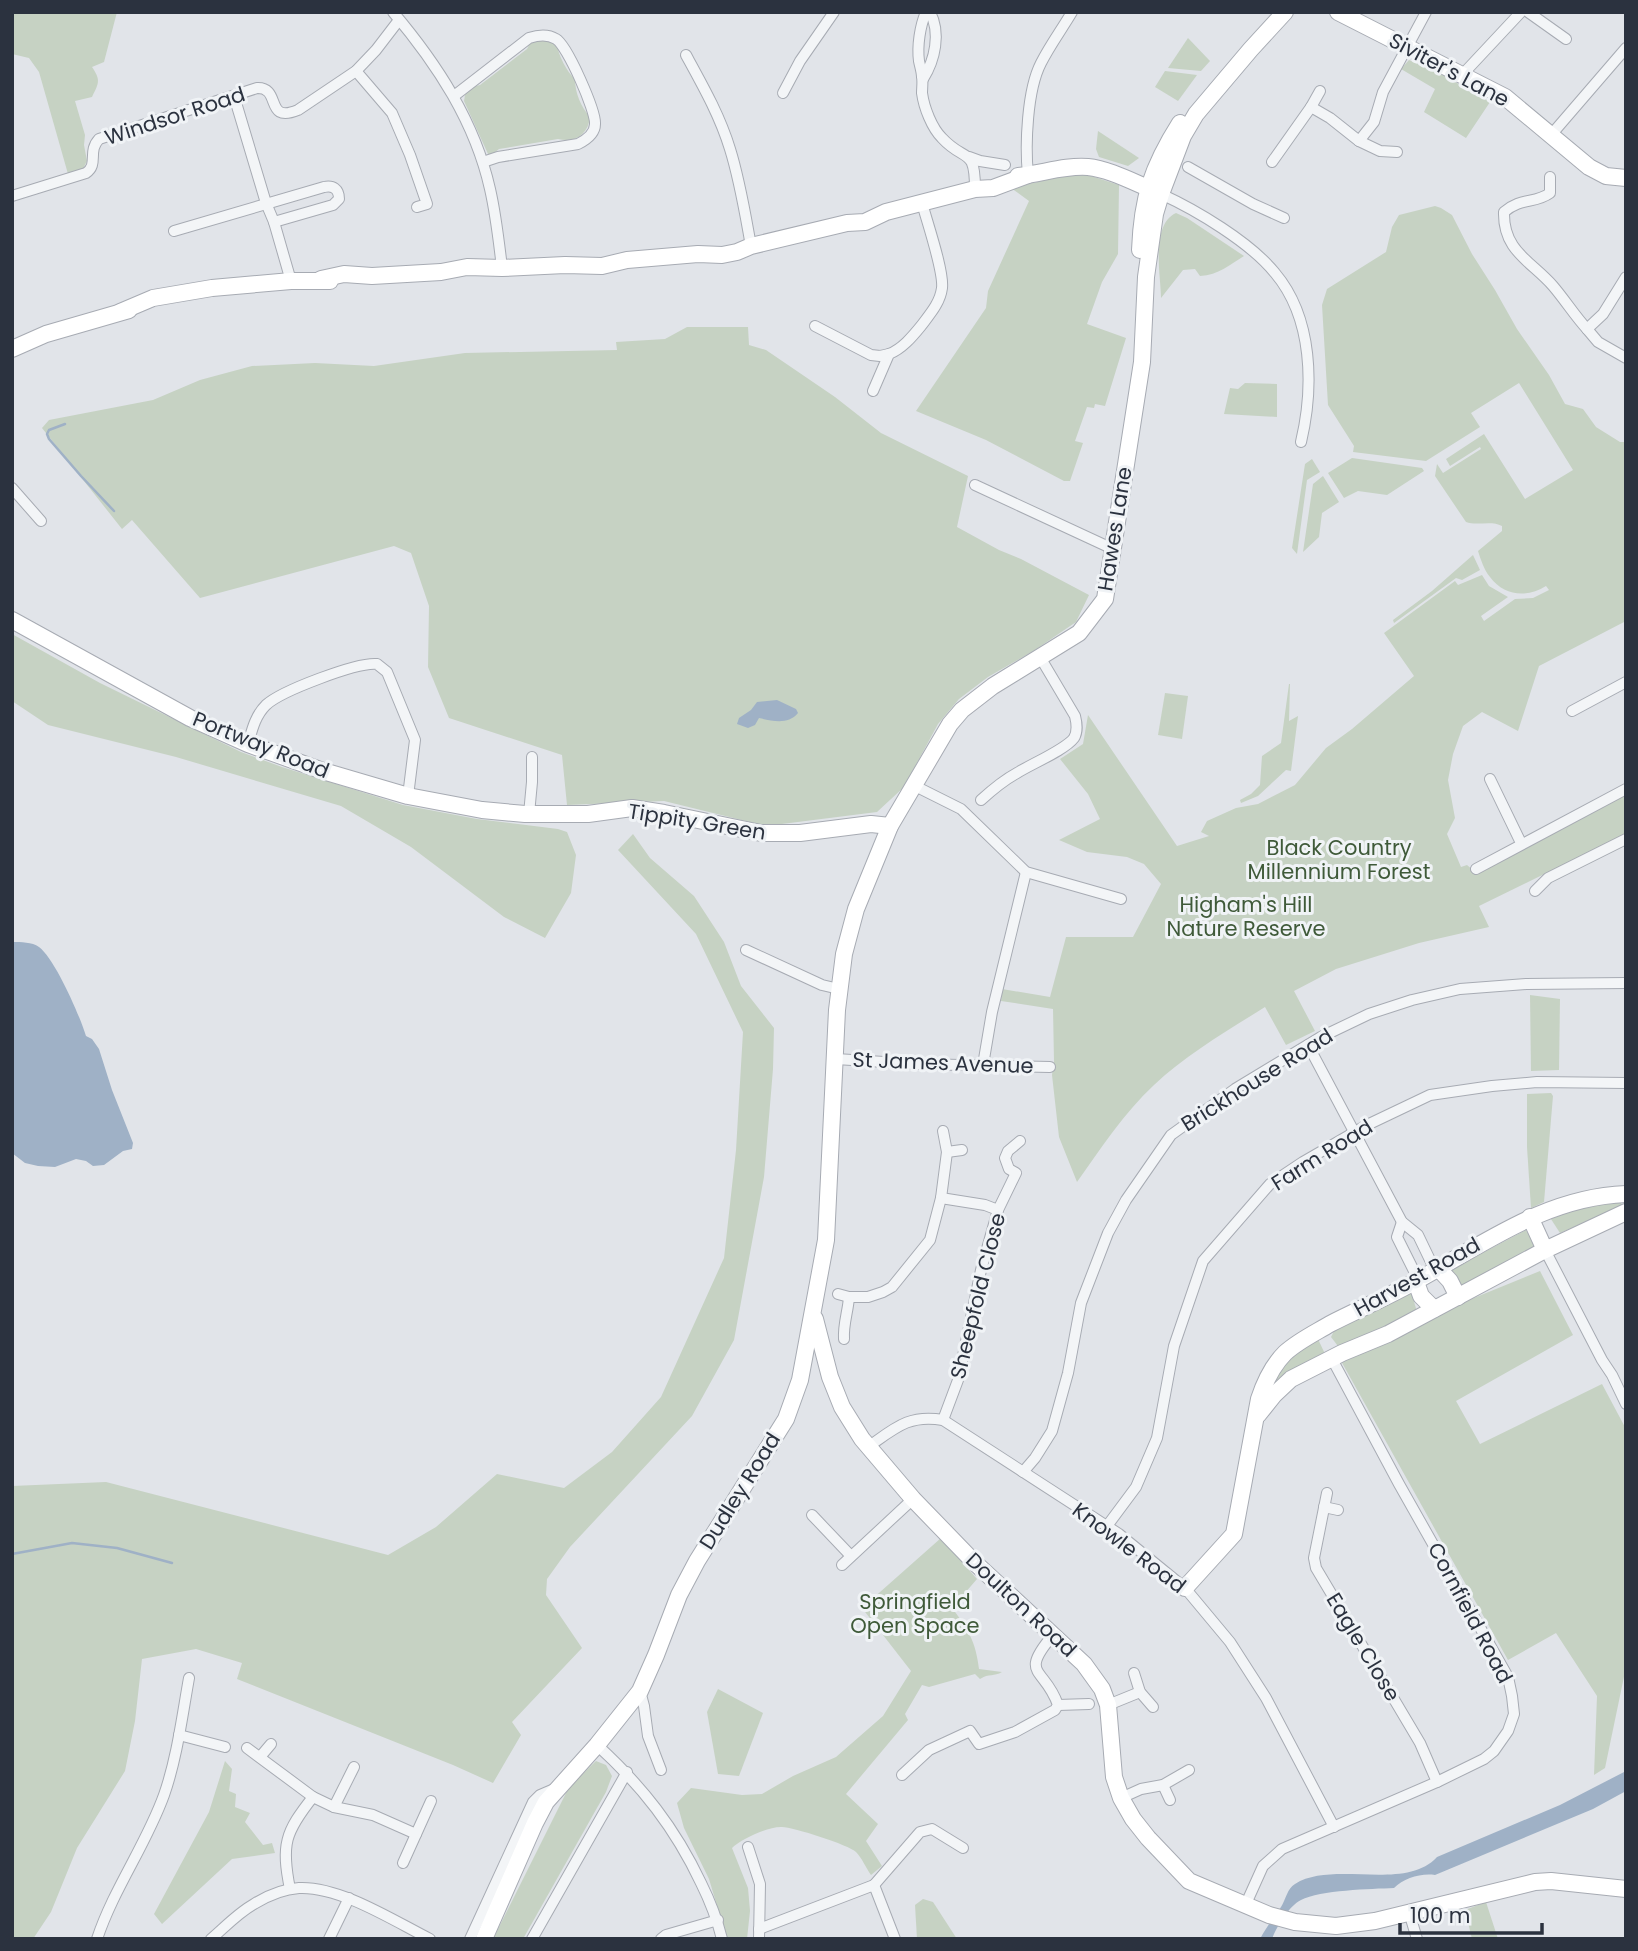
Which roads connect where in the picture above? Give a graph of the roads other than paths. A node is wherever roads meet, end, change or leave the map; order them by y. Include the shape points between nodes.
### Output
1 (834, 12) edge
2 (928, 12) edge
3 (1072, 12) edge
4 (1274, 12) edge
5 (1285, 12) edge
6 (1338, 12) edge
7 (1426, 12) edge
8 (1521, 12) edge
9 (1528, 12) edge
10 (396, 16) edge
11 (1566, 39) dead end
12 (1408, 48) junction
13 (1626, 48) edge
14 (686, 55) dead end
15 (356, 71) junction
16 (1463, 74) junction
17 (1320, 91) dead end
18 (783, 93) dead end
19 (234, 96) junction
20 (454, 96) junction
21 (1311, 107) junction
22 (1551, 135) junction
23 (1359, 141) junction
24 (1397, 152) dead end
25 (969, 157) junction
26 (483, 162) junction
27 (1272, 162) dead end
28 (1004, 165) dead end
29 (1188, 167) dead end
30 (1028, 175) junction
31 (1550, 177) dead end
32 (1626, 178) edge
33 (975, 189) junction
34 (1154, 191) junction
35 (12, 196) edge
36 (266, 203) junction
37 (922, 203) junction
38 (418, 207) dead end
39 (1284, 218) dead end
40 (274, 222) junction
41 (174, 232) dead end
42 (751, 246) junction
43 (502, 268) junction
44 (1626, 276) edge
45 (291, 281) junction
46 (815, 326) dead end
47 (1587, 330) junction
48 (46, 334) junction
49 (12, 340) edge
50 (12, 349) edge
51 (889, 354) junction
52 (1626, 358) edge
53 (873, 391) dead end
54 (1301, 442) dead end
55 (12, 488) edge
56 (980, 502) dead end
57 (41, 521) dead end
58 (1113, 549) junction
59 (12, 620) edge
60 (1040, 657) junction
61 (1626, 682) edge
62 (1572, 711) dead end
63 (248, 744) junction
64 (532, 757) dead end
65 (1490, 779) dead end
66 (913, 785) junction
67 (1626, 789) edge
68 (408, 796) junction
69 (982, 800) dead end
70 (529, 814) junction
71 (588, 814) joint
72 (890, 826) junction
73 (1626, 839) edge
74 (1521, 843) junction
75 (1476, 869) dead end
76 (1026, 872) junction
77 (1535, 891) dead end
78 (1121, 898) dead end
79 (746, 950) dead end
80 (1626, 983) edge
81 (839, 989) junction
82 (1308, 1045) junction
83 (836, 1059) junction
84 (983, 1065) junction
85 (1050, 1067) dead end
86 (1626, 1083) edge
87 (943, 1131) dead end
88 (1354, 1132) junction
89 (1020, 1141) dead end
90 (962, 1150) dead end
91 (947, 1152) junction
92 (1626, 1194) edge
93 (941, 1198) junction
94 (998, 1210) junction
95 (1626, 1212) edge
96 (1530, 1217) junction
97 (1402, 1222) junction
98 (1545, 1250) junction
99 (1438, 1268) junction
100 (1416, 1282) junction
101 (1458, 1297) junction
102 (1434, 1309) junction
103 (814, 1313) junction
104 (1317, 1331) junction
105 (844, 1339) dead end
106 (1332, 1359) junction
107 (1626, 1404) edge
108 (1255, 1419) junction
109 (943, 1420) junction
110 (868, 1447) junction
111 (1023, 1472) junction
112 (1327, 1493) dead end
113 (913, 1499) junction
114 (1324, 1507) junction
115 (1338, 1510) dead end
116 (812, 1515) dead end
117 (1107, 1526) junction
118 (851, 1556) junction
119 (842, 1565) dead end
120 (1185, 1588) junction
121 (1053, 1635) junction
122 (1134, 1674) dead end
123 (190, 1678) dead end
124 (640, 1690) junction
125 (1140, 1692) junction
126 (1089, 1704) dead end
127 (1058, 1705) junction
128 (1108, 1705) junction
129 (1153, 1707) dead end
130 (179, 1735) junction
131 (271, 1744) dead end
132 (597, 1745) junction
133 (225, 1746) dead end
134 (247, 1748) dead end
135 (260, 1757) junction
136 (354, 1767) dead end
137 (661, 1770) dead end
138 (1189, 1770) dead end
139 (627, 1772) junction
140 (902, 1775) dead end
141 (1437, 1782) junction
142 (1163, 1785) junction
143 (558, 1787) junction
144 (313, 1797) junction
145 (1121, 1798) junction
146 (1170, 1800) dead end
147 (431, 1801) dead end
148 (334, 1807) junction
149 (1334, 1827) junction
150 (416, 1834) junction
151 (748, 1847) dead end
152 (963, 1848) dead end
153 (403, 1863) dead end
154 (874, 1885) junction
155 (290, 1889) junction
156 (1626, 1889) edge
157 (349, 1898) junction
158 (1245, 1906) junction
159 (1409, 1912) junction
160 (718, 1920) junction
161 (1336, 1932) edge
162 (759, 1934) edge
163 (97, 1939) edge
164 (211, 1939) edge
165 (329, 1939) edge
166 (430, 1939) edge
167 (470, 1939) edge
168 (484, 1939) edge
169 (532, 1939) edge
170 (661, 1939) edge
171 (722, 1939) edge
172 (895, 1939) edge
173 (1417, 1939) edge

1 - 18 street
2 - 25 street via 936,30 931,67 923,79 925,107 943,139
3 - 30 street via 1034,79
4 - 34 street via 1181,121 1159,158
5 - 34 street via 1209,96
6 - 12 street, Siviter's Lane
7 - 12 street
8 - 16 street
9 - 11 street
10 - 15 street, Windsor Road via 376,50
10 - 20 street
12 - 16 street, Siviter's Lane
12 - 23 street via 1383,92 1374,122
13 - 22 street
14 - 42 street via 730,149
15 - 19 street, Windsor Road via 290,113 276,110 264,88
15 - 38 street via 400,129 427,204
16 - 22 street, Siviter's Lane via 1505,97
17 - 21 street
19 - 35 street, Windsor Road via 99,139 91,170
19 - 36 street
20 - 26 street
20 - 26 street via 529,38 541,35 556,39 566,49 594,112 594,129 578,144
21 - 23 street
21 - 27 street
22 - 32 street, Siviter's Lane via 1589,167 1606,176
23 - 24 street via 1380,151
25 - 28 street
25 - 33 street
26 - 43 street
29 - 39 street
30 - 33 street via 1000,177
30 - 34 street via 1087,167
31 - 47 street via 1550,193 1519,202 1504,212 1504,223 1521,256 1550,283
33 - 37 street
34 - 54 street via 1233,236 1277,274 1289,293 1306,352 1308,391
34 - 58 street, Hawes Lane via 1142,362
36 - 40 street
36 - 40 street via 330,186 337,192 339,199 333,205
36 - 41 street
37 - 42 street via 862,214 847,223
37 - 51 street via 942,288 921,327
40 - 45 street
42 - 43 street via 722,255 601,257 565,265
43 - 45 street via 467,275 441,272 345,282
44 - 47 street via 1603,314
45 - 48 street via 153,298
46 - 51 street via 871,355
47 - 52 street
48 - 49 street
48 - 50 street
51 - 53 street
55 - 57 street
56 - 58 street via 980,487
58 - 60 street, Hawes Lane via 1105,599 1097,611 1079,633
59 - 63 street, Portway Road via 190,718
60 - 66 street, Hawes Lane via 962,710
60 - 69 street via 1075,716 1076,734
61 - 62 street
63 - 68 street, Portway Road
63 - 68 street via 259,715 280,696 348,668 377,664 387,673 415,740
64 - 70 street
65 - 74 street
66 - 72 street, Hawes Lane
66 - 76 street via 961,809
67 - 74 street
68 - 70 street, Portway Road
70 - 71 street, Portway Road
71 - 72 street, Tippity Green via 632,808 777,834
72 - 81 street, Dudley Road via 856,909
73 - 77 street via 1548,878
74 - 75 street
76 - 78 street
76 - 84 street
79 - 81 street
80 - 82 street, Brickhouse Road via 1460,989 1369,1014
81 - 83 street, Dudley Road
82 - 88 street
82 - 111 street, Brickhouse Road via 1171,1135 1126,1200 1081,1303 1052,1431
83 - 84 street, St James Avenue
83 - 103 street, Dudley Road via 826,1240
84 - 85 street, St James Avenue
86 - 88 street, Farm Road via 1537,1082 1430,1096
87 - 91 street
88 - 97 street
88 - 117 street, Farm Road via 1270,1184 1203,1261 1174,1346 1157,1438 1136,1486
89 - 94 street, Sheepfold Close via 1005,1158 1016,1173
90 - 91 street
91 - 93 street
92 - 96 street, Harvest Road via 1561,1205
93 - 94 street
93 - 105 street via 930,1240 892,1286 876,1295 843,1296 848,1313
94 - 109 street, Sheepfold Close via 958,1380
95 - 98 street, Harvest Road
96 - 98 street
96 - 99 street, Harvest Road
97 - 99 street via 1418,1235
97 - 100 street via 1397,1237
98 - 101 street, Harvest Road
98 - 107 street
99 - 100 street, Harvest Road
99 - 101 street
100 - 102 street via 1421,1296
100 - 104 street, Harvest Road
101 - 102 street, Harvest Road
102 - 106 street, Harvest Road
103 - 110 street, Doulton Road via 834,1387 852,1427
103 - 124 street, Dudley Road via 800,1380 786,1419 697,1560
104 - 106 street
104 - 108 street, Harvest Road via 1294,1345 1273,1367 1264,1382
106 - 108 street, Harvest Road via 1291,1379
106 - 141 street, Cornfield Road via 1508,1677 1514,1714 1508,1731 1484,1759
108 - 120 street, Harvest Road via 1234,1534
109 - 110 street via 911,1420
109 - 111 street, Knowle Road
110 - 113 street, Doulton Road
111 - 117 street, Knowle Road
112 - 114 street, Eagle Close
113 - 118 street
113 - 121 street, Doulton Road
114 - 115 street
114 - 141 street, Eagle Close via 1316,1568 1420,1742
116 - 118 street
117 - 120 street, Knowle Road
118 - 119 street
120 - 149 street, Knowle Road via 1230,1642 1266,1698
121 - 127 street via 1035,1662
121 - 128 street, Doulton Road via 1084,1664
122 - 125 street
123 - 130 street
124 - 132 street, Dudley Road
124 - 137 street via 648,1736
125 - 128 street
125 - 129 street
126 - 127 street
127 - 140 street via 1016,1732 979,1744 970,1731 929,1750
128 - 145 street, Doulton Road via 1114,1777
130 - 133 street
130 - 163 street via 163,1797
131 - 135 street
132 - 139 street
132 - 143 street, Dudley Road
134 - 135 street
135 - 144 street
136 - 148 street
138 - 142 street
139 - 160 street via 690,1859
139 - 169 street
141 - 149 street, Cornfield Road
142 - 145 street
142 - 146 street
143 - 167 street via 533,1802
143 - 168 street, Dudley Road via 535,1824
144 - 148 street
144 - 155 street via 286,1841
145 - 158 street, Doulton Road via 1148,1838 1189,1881
147 - 150 street
148 - 150 street via 373,1815
149 - 158 street, Cornfield Road via 1282,1850 1263,1866
150 - 153 street
151 - 162 street via 760,1884
152 - 154 street via 932,1829 920,1832
154 - 162 street via 792,1915
154 - 172 street
155 - 157 street
155 - 164 street via 251,1906
156 - 159 street, Doulton Road via 1535,1882
157 - 165 street
157 - 166 street
158 - 161 street, Doulton Road
159 - 161 street, Doulton Road
159 - 173 street
160 - 170 street
160 - 171 street

